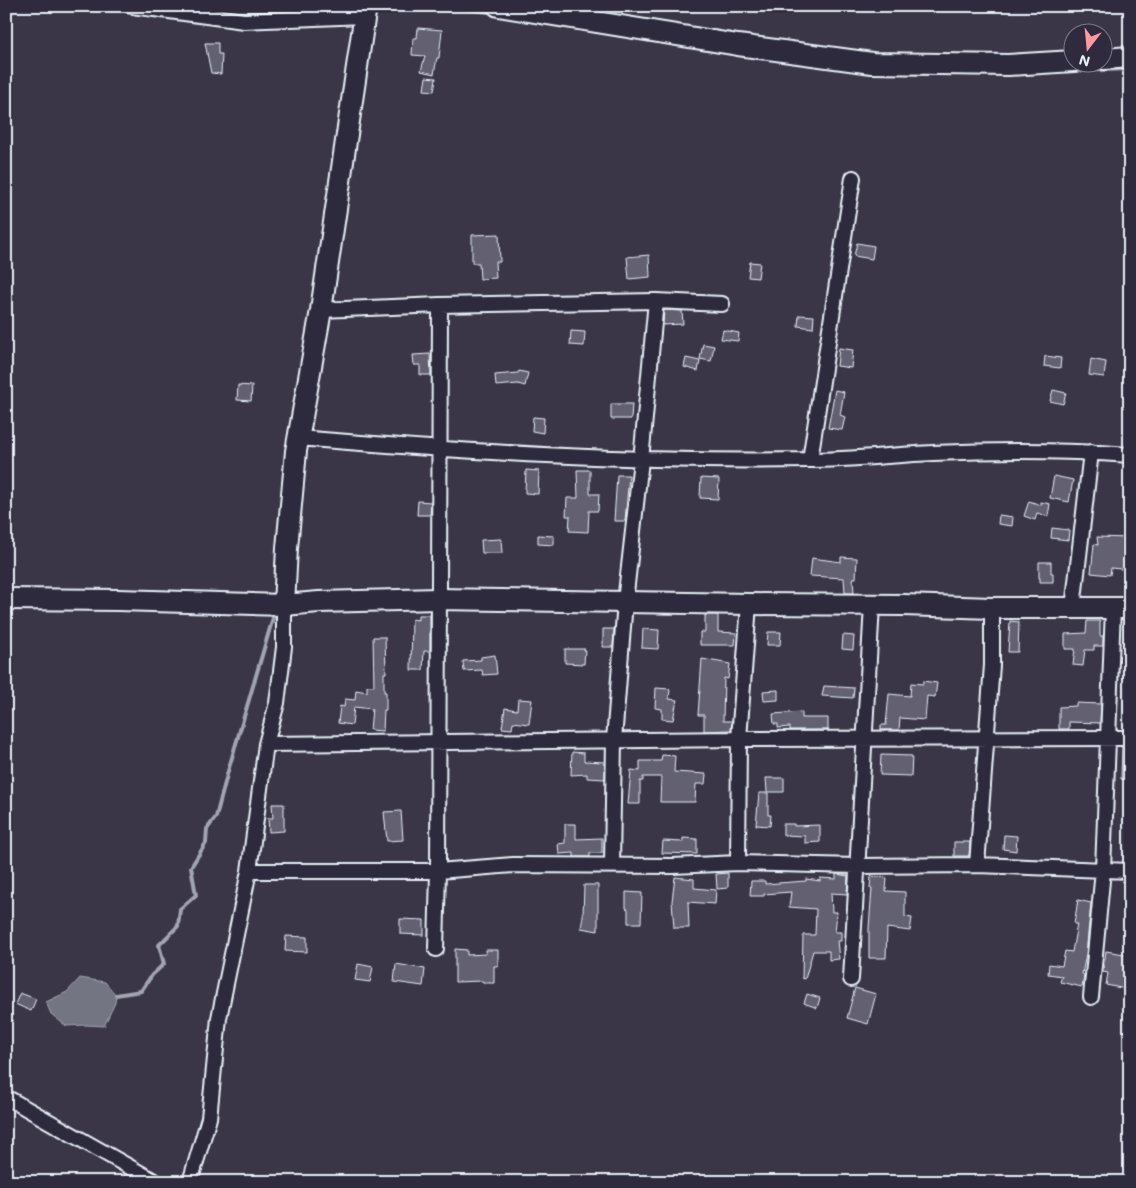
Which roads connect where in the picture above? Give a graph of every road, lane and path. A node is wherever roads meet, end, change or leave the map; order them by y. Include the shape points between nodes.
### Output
1 (132, 6) edge
2 (498, 6) edge
3 (365, 11) edge
4 (1130, 57) edge
5 (1114, 58) edge
6 (1064, 61) edge
7 (853, 178) dead end
8 (656, 301) junction
9 (722, 304) dead end
10 (440, 305) junction
11 (321, 310) junction
12 (298, 438) junction
13 (439, 449) junction
14 (1090, 452) junction
15 (1130, 455) edge
16 (641, 460) junction
17 (810, 460) junction
18 (6, 599) edge
19 (438, 599) junction
20 (625, 602) junction
21 (749, 604) junction
22 (284, 605) junction
23 (872, 606) junction
24 (992, 608) junction
25 (1073, 608) junction
26 (1121, 608) edge
27 (1108, 737) junction
28 (986, 738) junction
29 (1130, 738) edge
30 (739, 739) junction
31 (864, 739) junction
32 (614, 740) junction
33 (438, 743) junction
34 (266, 744) junction
35 (738, 864) junction
36 (612, 865) junction
37 (977, 865) junction
38 (857, 866) junction
39 (1103, 870) junction
40 (249, 871) junction
41 (438, 871) junction
42 (1130, 871) edge
43 (436, 949) dead end
44 (851, 979) dead end
45 (1091, 997) dead end
46 (6, 1096) edge
47 (156, 1182) edge
48 (190, 1182) edge

1 - 3 street via 244,21
2 - 6 street via 872,63 1008,65
3 - 11 street
4 - 5 street
7 - 17 street
8 - 9 street
8 - 10 street
8 - 16 street
10 - 11 street
10 - 13 street
11 - 12 street
12 - 13 street
12 - 22 street
13 - 16 street
13 - 19 street
14 - 15 street
14 - 17 street via 936,453
14 - 25 street
16 - 17 street
16 - 20 street
18 - 22 street
19 - 20 street
19 - 22 street
19 - 33 street
20 - 21 street
20 - 32 street
21 - 23 street
21 - 30 street
22 - 34 street via 284,647 278,694
23 - 24 street
23 - 31 street
24 - 25 street
24 - 28 street via 992,664
25 - 26 street
26 - 27 street
27 - 28 street
27 - 29 street
27 - 39 street
28 - 31 street
28 - 37 street
30 - 31 street
30 - 32 street
30 - 35 street
31 - 38 street
32 - 33 street
32 - 36 street
33 - 34 street
33 - 41 street
34 - 40 street
35 - 36 street
35 - 38 street
36 - 41 street via 513,865
37 - 38 street
37 - 39 street
38 - 44 street
39 - 42 street
39 - 45 street
40 - 41 street
40 - 48 street via 219,1018 209,1118
41 - 43 street
46 - 47 street

